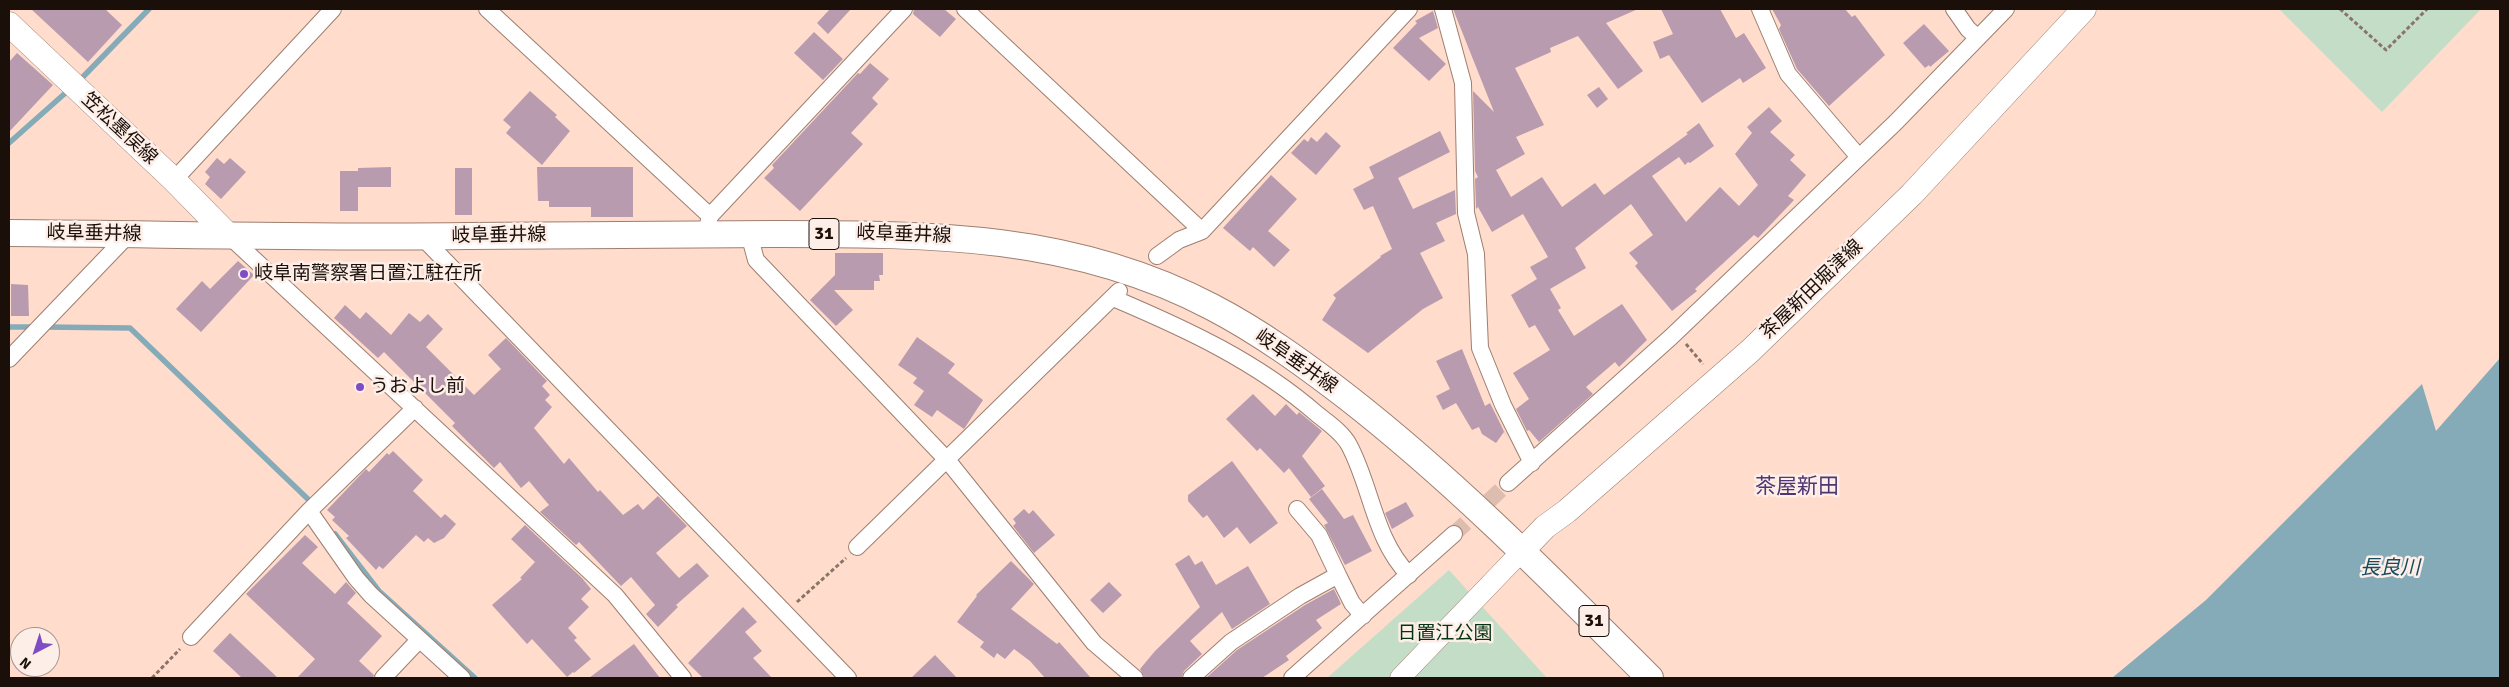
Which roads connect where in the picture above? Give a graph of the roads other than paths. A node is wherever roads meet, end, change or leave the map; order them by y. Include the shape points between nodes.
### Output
1 (334, 9) edge
2 (487, 9) edge
3 (904, 9) edge
4 (965, 9) edge
5 (1409, 9) edge
6 (1442, 9) edge
7 (1760, 9) edge
8 (1954, 9) edge
9 (2006, 9) edge
10 (2084, 9) edge
11 (9, 24) edge
12 (1978, 38) junction
13 (1858, 156) junction
14 (174, 180) junction
15 (708, 224) junction
16 (1202, 231) junction
17 (9, 233) edge
18 (129, 234) junction
19 (749, 234) junction
20 (228, 235) junction
21 (422, 237) junction
22 (1157, 256) dead end
23 (9, 359) edge
24 (415, 408) junction
25 (948, 461) junction
26 (1532, 463) junction
27 (1508, 483) tunnel mouth
28 (1297, 509) dead end
29 (309, 512) junction
30 (1454, 534) tunnel mouth
31 (857, 547) road end
32 (1529, 558) junction
33 (1338, 575) junction
34 (1409, 576) junction
35 (1363, 616) junction
36 (190, 638) road end
37 (419, 640) junction
38 (383, 678) edge
39 (462, 678) edge
40 (683, 678) edge
41 (848, 678) edge
42 (1136, 678) edge
43 (1191, 678) edge
44 (1292, 678) edge
45 (1400, 678) edge
46 (1650, 678) edge

1 - 14 street
2 - 15 street
3 - 15 street
4 - 16 street
5 - 16 street
6 - 26 street via 1463,84 1466,212 1476,254 1480,348 1503,406
7 - 13 street via 1788,74
8 - 12 street via 1968,30
9 - 12 street
10 - 32 main road, 茶屋新田堀津線 via 1912,194 1764,337 1567,511 1545,526
11 - 14 main road, 笠松墨俣線
12 - 13 street
13 - 26 street via 1670,337
14 - 20 main road, 笠松墨俣線
15 - 19 main road, 岐阜垂井線 / 31
15 - 21 main road, 岐阜垂井線 / 31
16 - 22 street via 1179,240
17 - 18 main road, 岐阜垂井線 / 31
18 - 20 main road, 岐阜垂井線 / 31
18 - 23 street
19 - 25 street via 756,260
19 - 32 main road, 岐阜垂井線 / 31 via 907,234 1010,243 1076,256 1164,285 1212,307 1284,350 1319,376 1419,455
20 - 21 main road, 岐阜垂井線 / 31
20 - 24 street
21 - 41 street
24 - 29 street
24 - 40 street via 615,595
25 - 31 street
25 - 34 street via 1116,295 1257,368 1297,396 1340,434 1354,454 1386,546
25 - 42 street via 1094,643
26 - 27 street
28 - 33 street via 1319,535
29 - 36 street
29 - 37 street via 356,578
30 - 34 street
32 - 45 street
32 - 46 main road, 岐阜垂井線 / 31
33 - 35 street via 1352,603
33 - 43 street via 1300,596 1232,642
34 - 35 street
35 - 44 street
37 - 38 street
37 - 39 street

